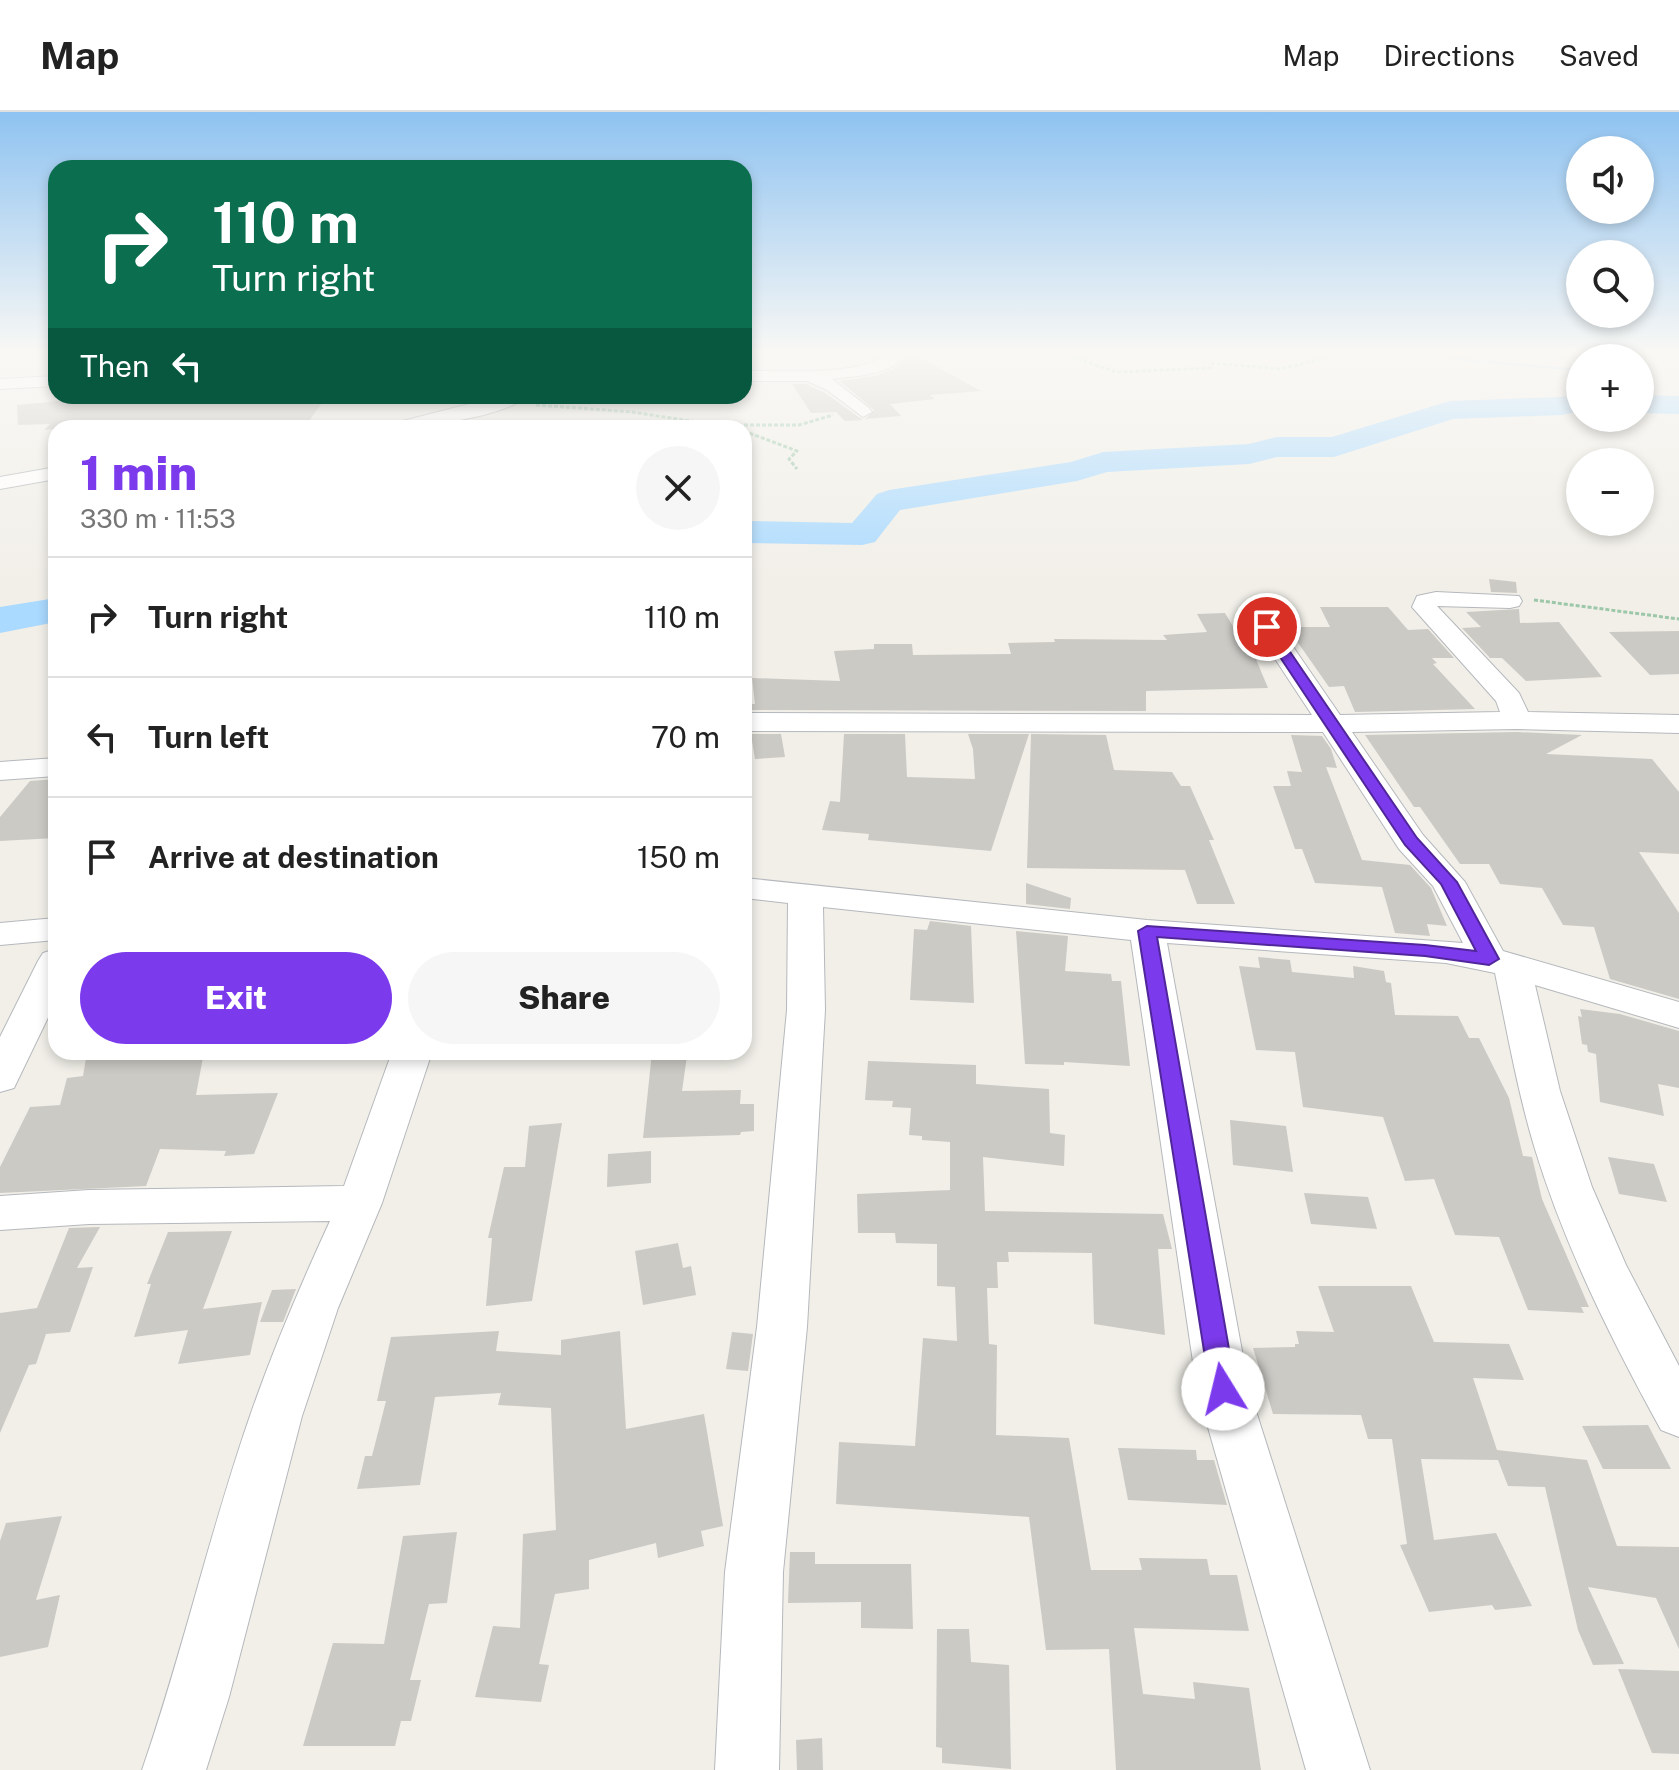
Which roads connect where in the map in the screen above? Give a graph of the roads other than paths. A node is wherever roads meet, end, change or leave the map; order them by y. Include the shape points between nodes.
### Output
1 (48, 474) edge
2 (0, 483) edge
3 (1510, 601) road end
4 (1267, 627) dead end
5 (1517, 720) junction
6 (752, 722) edge
7 (1679, 724) edge
8 (1332, 725) junction
9 (48, 768) edge
10 (0, 771) edge
11 (752, 889) edge
12 (805, 893) junction
13 (48, 930) edge
14 (1147, 931) junction
15 (0, 934) edge
16 (1500, 962) junction
17 (48, 978) edge
18 (1679, 1015) edge
19 (409, 1060) edge
20 (0, 1078) edge
21 (360, 1203) junction
22 (0, 1213) edge
23 (1679, 1414) edge
24 (174, 1770) edge
25 (747, 1770) edge
26 (1338, 1770) edge

1 - 2 street
3 - 5 street via 1436,599 1424,607 1509,699
4 - 8 street
5 - 7 street
5 - 8 street
6 - 8 street
8 - 16 street
9 - 10 street
11 - 12 street
12 - 14 street
12 - 25 street via 806,1010 782,1327 754,1572
13 - 15 street
14 - 16 street via 1432,951
14 - 26 street via 1223,1389
16 - 18 street
16 - 23 street via 1573,1194 1648,1361
17 - 20 street
19 - 21 street
21 - 22 street
21 - 24 street via 280,1402

